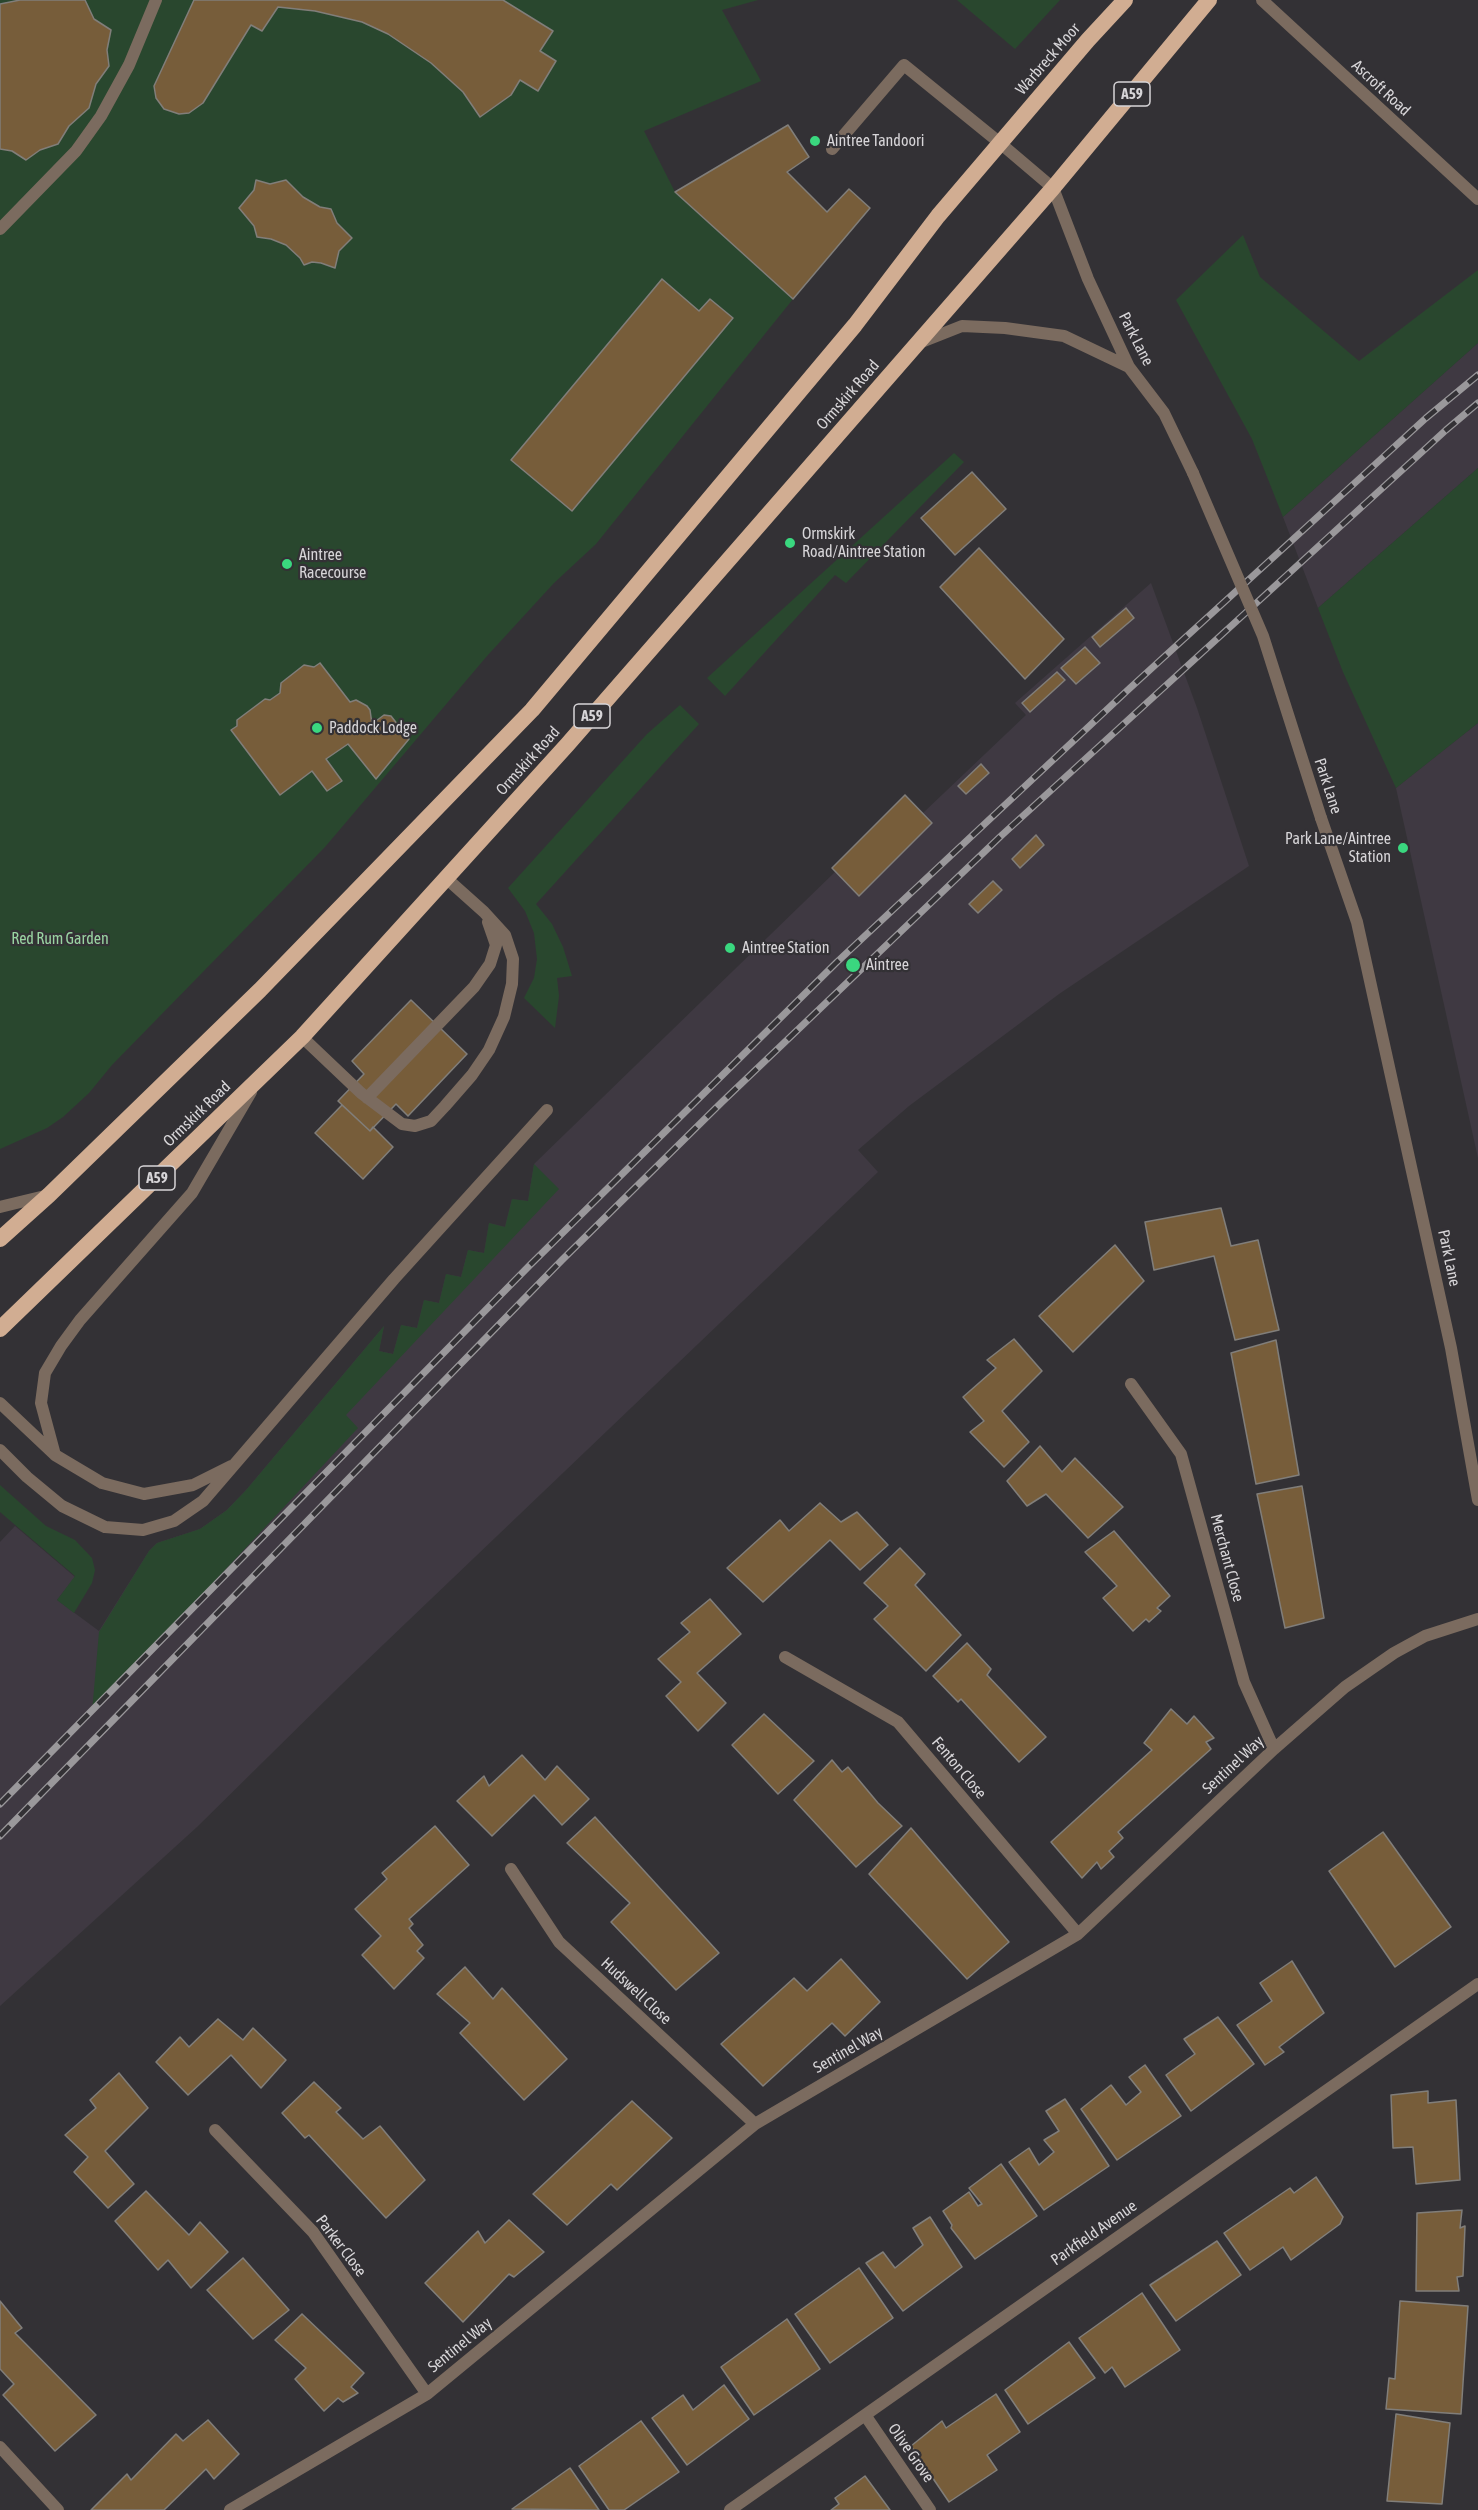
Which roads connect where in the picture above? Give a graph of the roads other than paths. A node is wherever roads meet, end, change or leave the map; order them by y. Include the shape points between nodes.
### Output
1 (156, 0) edge
2 (1125, 0) edge
3 (1209, 0) edge
4 (1262, 0) edge
5 (1000, 143) junction
6 (832, 149) dead end
7 (1053, 188) junction
8 (1478, 199) edge
9 (0, 229) edge
10 (916, 344) junction
11 (1129, 367) junction
12 (446, 878) junction
13 (484, 912) junction
14 (302, 1037) junction
15 (259, 1079) junction
16 (367, 1098) junction
17 (547, 1110) dead end
18 (49, 1195) junction
19 (0, 1207) edge
20 (0, 1239) edge
21 (0, 1329) edge
22 (1131, 1384) dead end
23 (0, 1403) edge
24 (0, 1450) edge
25 (56, 1455) junction
26 (236, 1463) junction
27 (1476, 1473) edge
28 (1478, 1500) edge
29 (1478, 1619) edge
30 (785, 1658) dead end
31 (1274, 1749) junction
32 (511, 1869) dead end
33 (1078, 1934) junction
34 (1478, 1984) edge
35 (755, 2124) junction
36 (215, 2130) dead end
37 (427, 2394) junction
38 (865, 2415) junction
39 (0, 2447) edge
40 (58, 2510) edge
41 (230, 2510) edge
42 (730, 2510) edge
43 (930, 2510) edge

1 - 9 street via 129,65 101,116 76,151
2 - 5 highway, Warbreck Moor
3 - 7 highway, A59
4 - 8 street, Ascroft Road
5 - 6 street, Park Lane via 904,65
5 - 7 street, Park Lane
5 - 18 highway, Ormskirk Road via 938,216 855,325 532,710 260,990
7 - 10 highway, Ormskirk Road / A59
7 - 11 street, Park Lane via 1088,279
10 - 11 street via 962,327 1005,328 1064,336
10 - 12 highway, Ormskirk Road / A59
11 - 27 street, Park Lane, bridge via 1164,413 1263,636 1357,922
12 - 13 street
12 - 14 highway, Ormskirk Road / A59
13 - 16 street via 496,945 490,964 474,987
13 - 16 street via 505,935 513,959 504,1017 489,1050 430,1121 415,1126 402,1124
14 - 15 highway, Ormskirk Road / A59
14 - 16 street
15 - 21 highway, Ormskirk Road / A59
15 - 25 street via 192,1193 80,1320 45,1373 41,1403
17 - 26 street via 394,1279
18 - 19 street
18 - 20 highway, Ormskirk Road
22 - 31 street, Merchant Close via 1181,1454 1244,1682
23 - 25 street
24 - 26 street via 62,1506 105,1527 143,1530 174,1521 203,1501
25 - 26 street via 102,1483 144,1494 193,1485
27 - 28 street, Park Lane
29 - 31 street, Sentinel Way via 1425,1636 1394,1653 1345,1687
30 - 33 street, Fenton Close via 898,1722
31 - 33 street, Sentinel Way
32 - 35 street, Hudswell Close via 559,1942
33 - 35 street, Sentinel Way
34 - 38 street, Parkfield Avenue
35 - 37 street, Sentinel Way
36 - 37 street, Parker Close via 313,2232
37 - 41 street, Sentinel Way
38 - 42 street, Parkfield Avenue
38 - 43 street, Olive Grove
39 - 40 street

